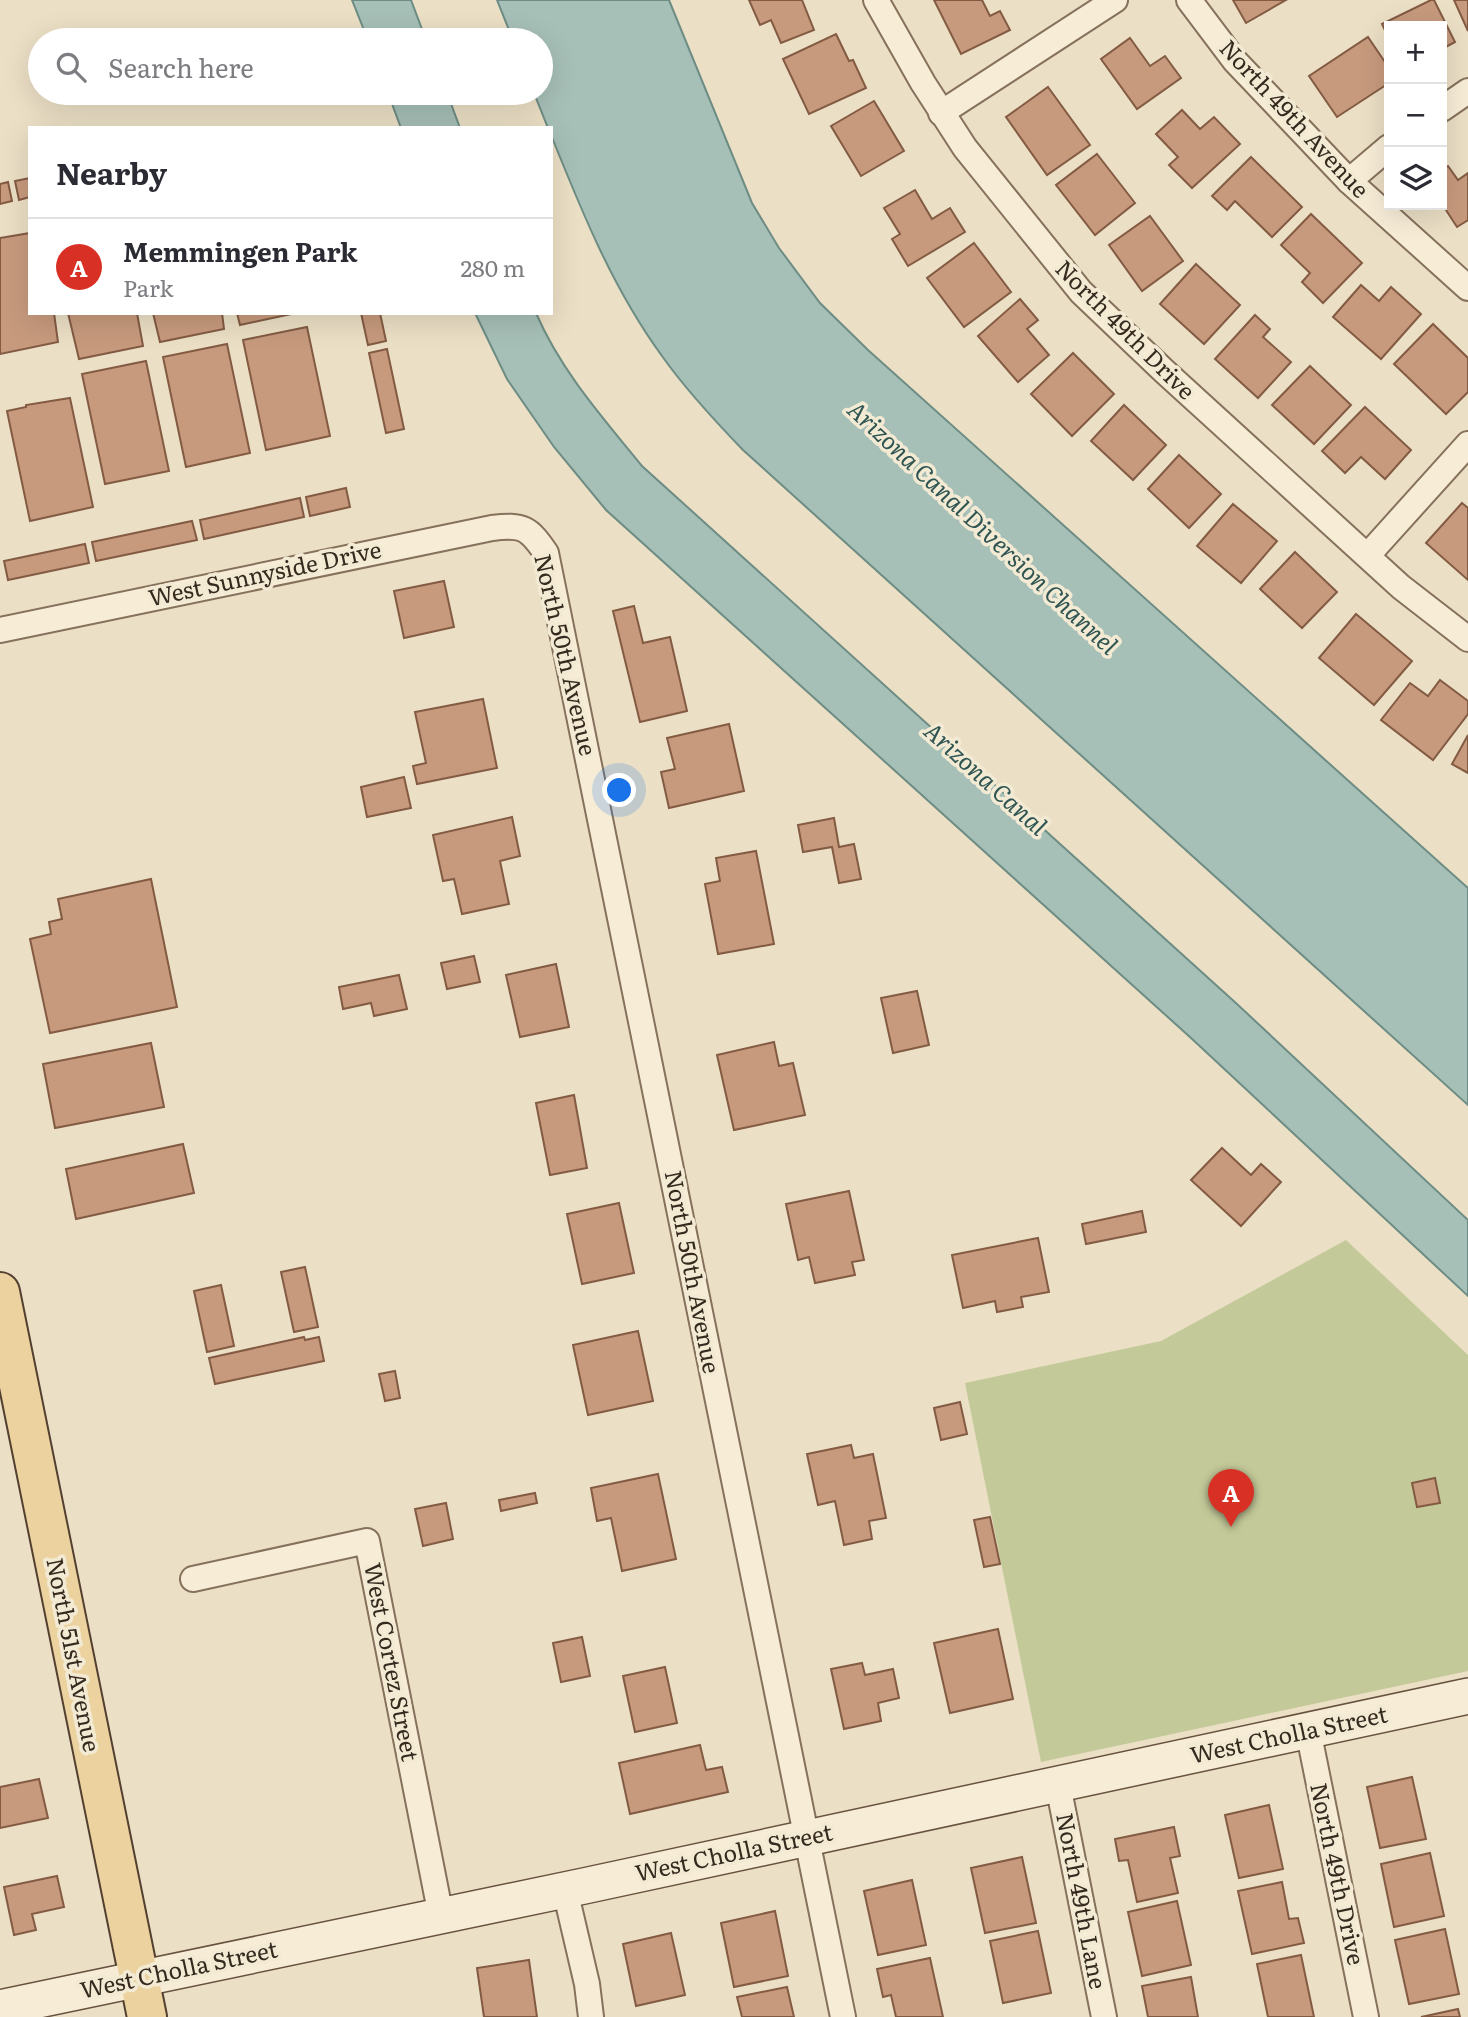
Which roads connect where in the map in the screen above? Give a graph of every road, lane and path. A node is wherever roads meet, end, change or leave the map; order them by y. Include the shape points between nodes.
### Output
1 (876, 0) edge
2 (1115, 0) edge
3 (1189, 0) edge
4 (1468, 91) edge
5 (1447, 105) edge
6 (941, 113) junction
7 (1384, 151) edge
8 (1349, 181) junction
9 (1468, 288) edge
10 (1468, 444) edge
11 (531, 531) joint
12 (1368, 555) junction
13 (0, 630) edge
14 (1468, 639) edge
15 (0, 1292) edge
16 (193, 1579) dead end
17 (1468, 1696) edge
18 (1308, 1730) junction
19 (1058, 1785) junction
20 (807, 1837) junction
21 (565, 1890) junction
22 (441, 1916) junction
23 (139, 1978) junction
24 (0, 2008) edge
25 (147, 2017) edge
26 (591, 2017) edge
27 (843, 2017) edge
28 (1104, 2017) edge
29 (1366, 2017) edge

1 - 6 street, North 49th Drive
2 - 6 street
3 - 8 street, North 49th Avenue via 1235,61
4 - 5 street
6 - 12 street, North 49th Drive via 1081,292
7 - 8 street
8 - 9 street, North 49th Avenue
10 - 12 street
11 - 13 street, West Sunnyside Drive via 513,525 467,532
11 - 20 street, North 50th Avenue via 546,553
12 - 14 street, North 49th Drive
15 - 23 main road, North 51st Avenue
16 - 22 street, West Cortez Street via 367,1541
17 - 18 street, West Cholla Street
18 - 19 street, West Cholla Street
18 - 29 street, North 49th Drive
19 - 20 street, West Cholla Street
19 - 28 street, North 49th Lane
20 - 21 street, West Cholla Street
20 - 27 street, North 50th Avenue
21 - 22 street, West Cholla Street
21 - 26 street
22 - 23 street, West Cholla Street
23 - 24 street, West Cholla Street
23 - 25 main road, North 51st Avenue

